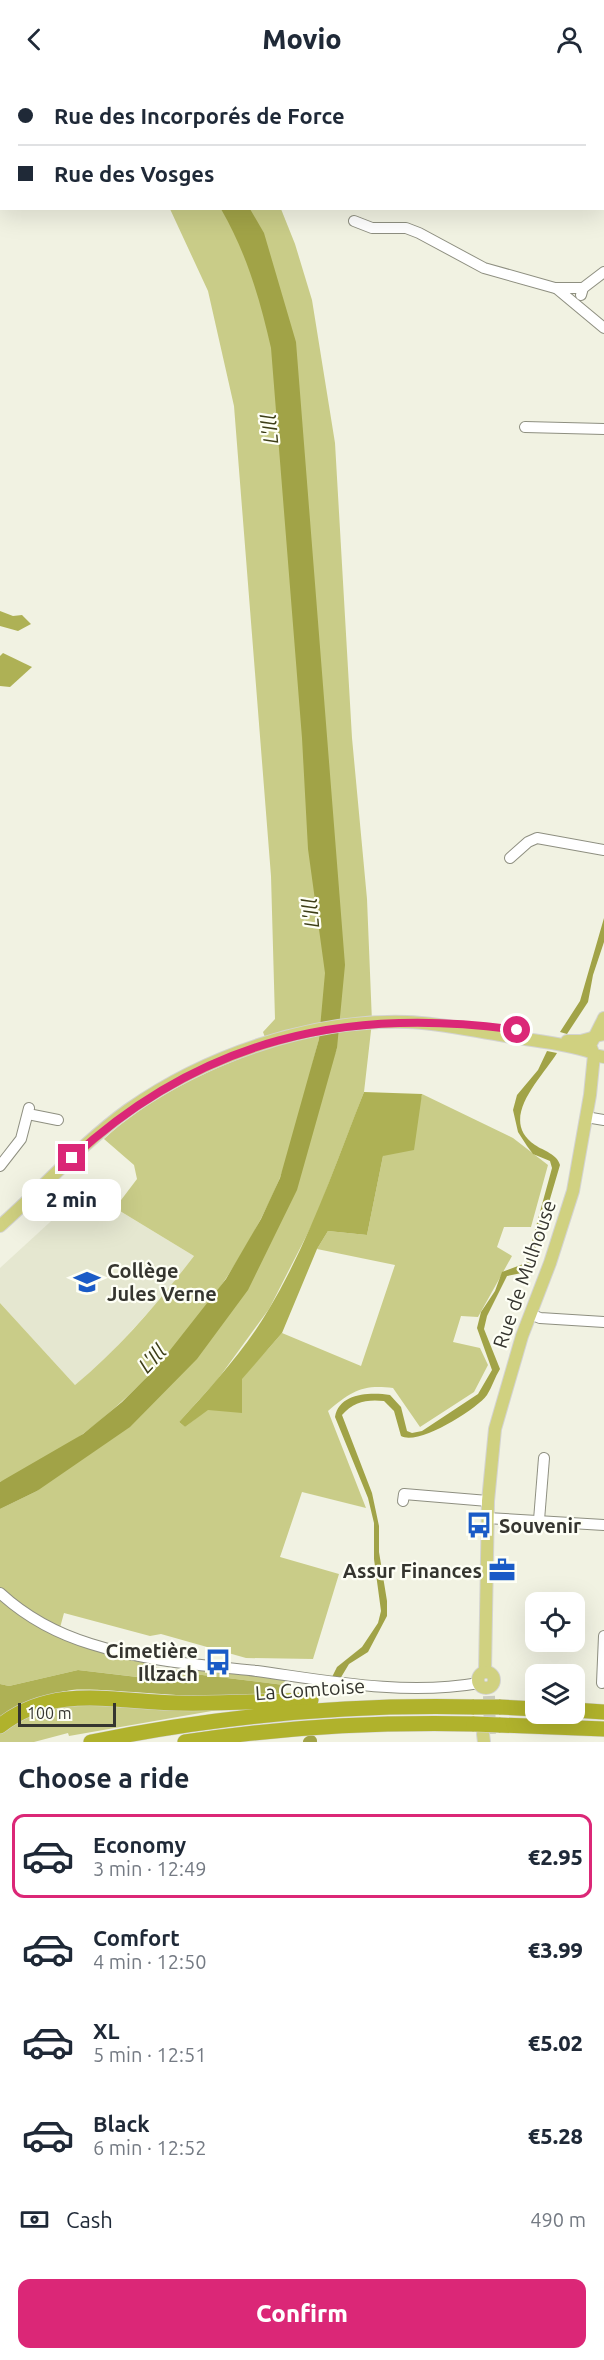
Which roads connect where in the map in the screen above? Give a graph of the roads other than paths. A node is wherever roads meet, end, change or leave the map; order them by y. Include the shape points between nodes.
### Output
1 (354, 220) dead end
2 (604, 272) edge
3 (555, 288) junction
4 (583, 288) junction
5 (581, 307) junction
6 (604, 328) edge
7 (525, 427) dead end
8 (604, 429) edge
9 (604, 850) edge
10 (510, 858) dead end
11 (604, 1018) edge
12 (597, 1036) edge
13 (559, 1043) junction
14 (598, 1055) edge
15 (586, 1117) junction
16 (58, 1120) dead end
17 (604, 1120) edge
18 (0, 1166) edge
19 (1, 1223) edge
20 (530, 1314) junction
21 (604, 1322) edge
22 (544, 1458) dead end
23 (403, 1501) dead end
24 (488, 1501) junction
25 (487, 1518) junction
26 (539, 1520) junction
27 (604, 1525) edge
28 (0, 1593) edge
29 (604, 1636) edge
30 (602, 1683) dead end
31 (485, 1692) junction
32 (373, 1705) junction
33 (525, 1705) edge
34 (585, 1711) edge
35 (604, 1712) edge
36 (0, 1726) edge
37 (604, 1729) edge
38 (261, 1732) junction
39 (487, 1733) edge
40 (91, 1742) edge
41 (185, 1742) edge
42 (230, 1742) edge

1 - 3 street via 372,228 406,228 478,266
2 - 4 street
3 - 4 street
3 - 5 street
4 - 5 street
5 - 6 street
7 - 8 street
9 - 10 street via 537,838
11 - 12 main road
12 - 13 main road
12 - 14 main road, Rue de Mulhouse via 590,1045
13 - 14 main road
13 - 19 main road via 433,1024 369,1024 286,1038 248,1049 152,1095 101,1131
14 - 15 main road, Rue de Mulhouse
15 - 17 street
15 - 20 main road, Rue de Mulhouse via 567,1210
16 - 18 street via 28,1111 21,1139
20 - 21 street
20 - 24 main road, Rue de Mulhouse via 495,1429
22 - 26 street
23 - 24 street via 404,1494
24 - 25 main road, Rue de Mulhouse
25 - 26 street
25 - 31 main road, Rue de Mulhouse
26 - 27 street
28 - 31 street via 50,1628 90,1644 147,1658 343,1683
29 - 30 street
31 - 32 highway, La Comtoise
31 - 33 highway, La Comtoise
32 - 36 highway via 336,1700 177,1703 83,1696 42,1703
32 - 40 highway, La Comtoise via 226,1718
34 - 35 highway
37 - 39 highway, La Comtoise
38 - 39 highway, La Comtoise via 412,1722
38 - 41 highway, La Comtoise
38 - 42 highway

